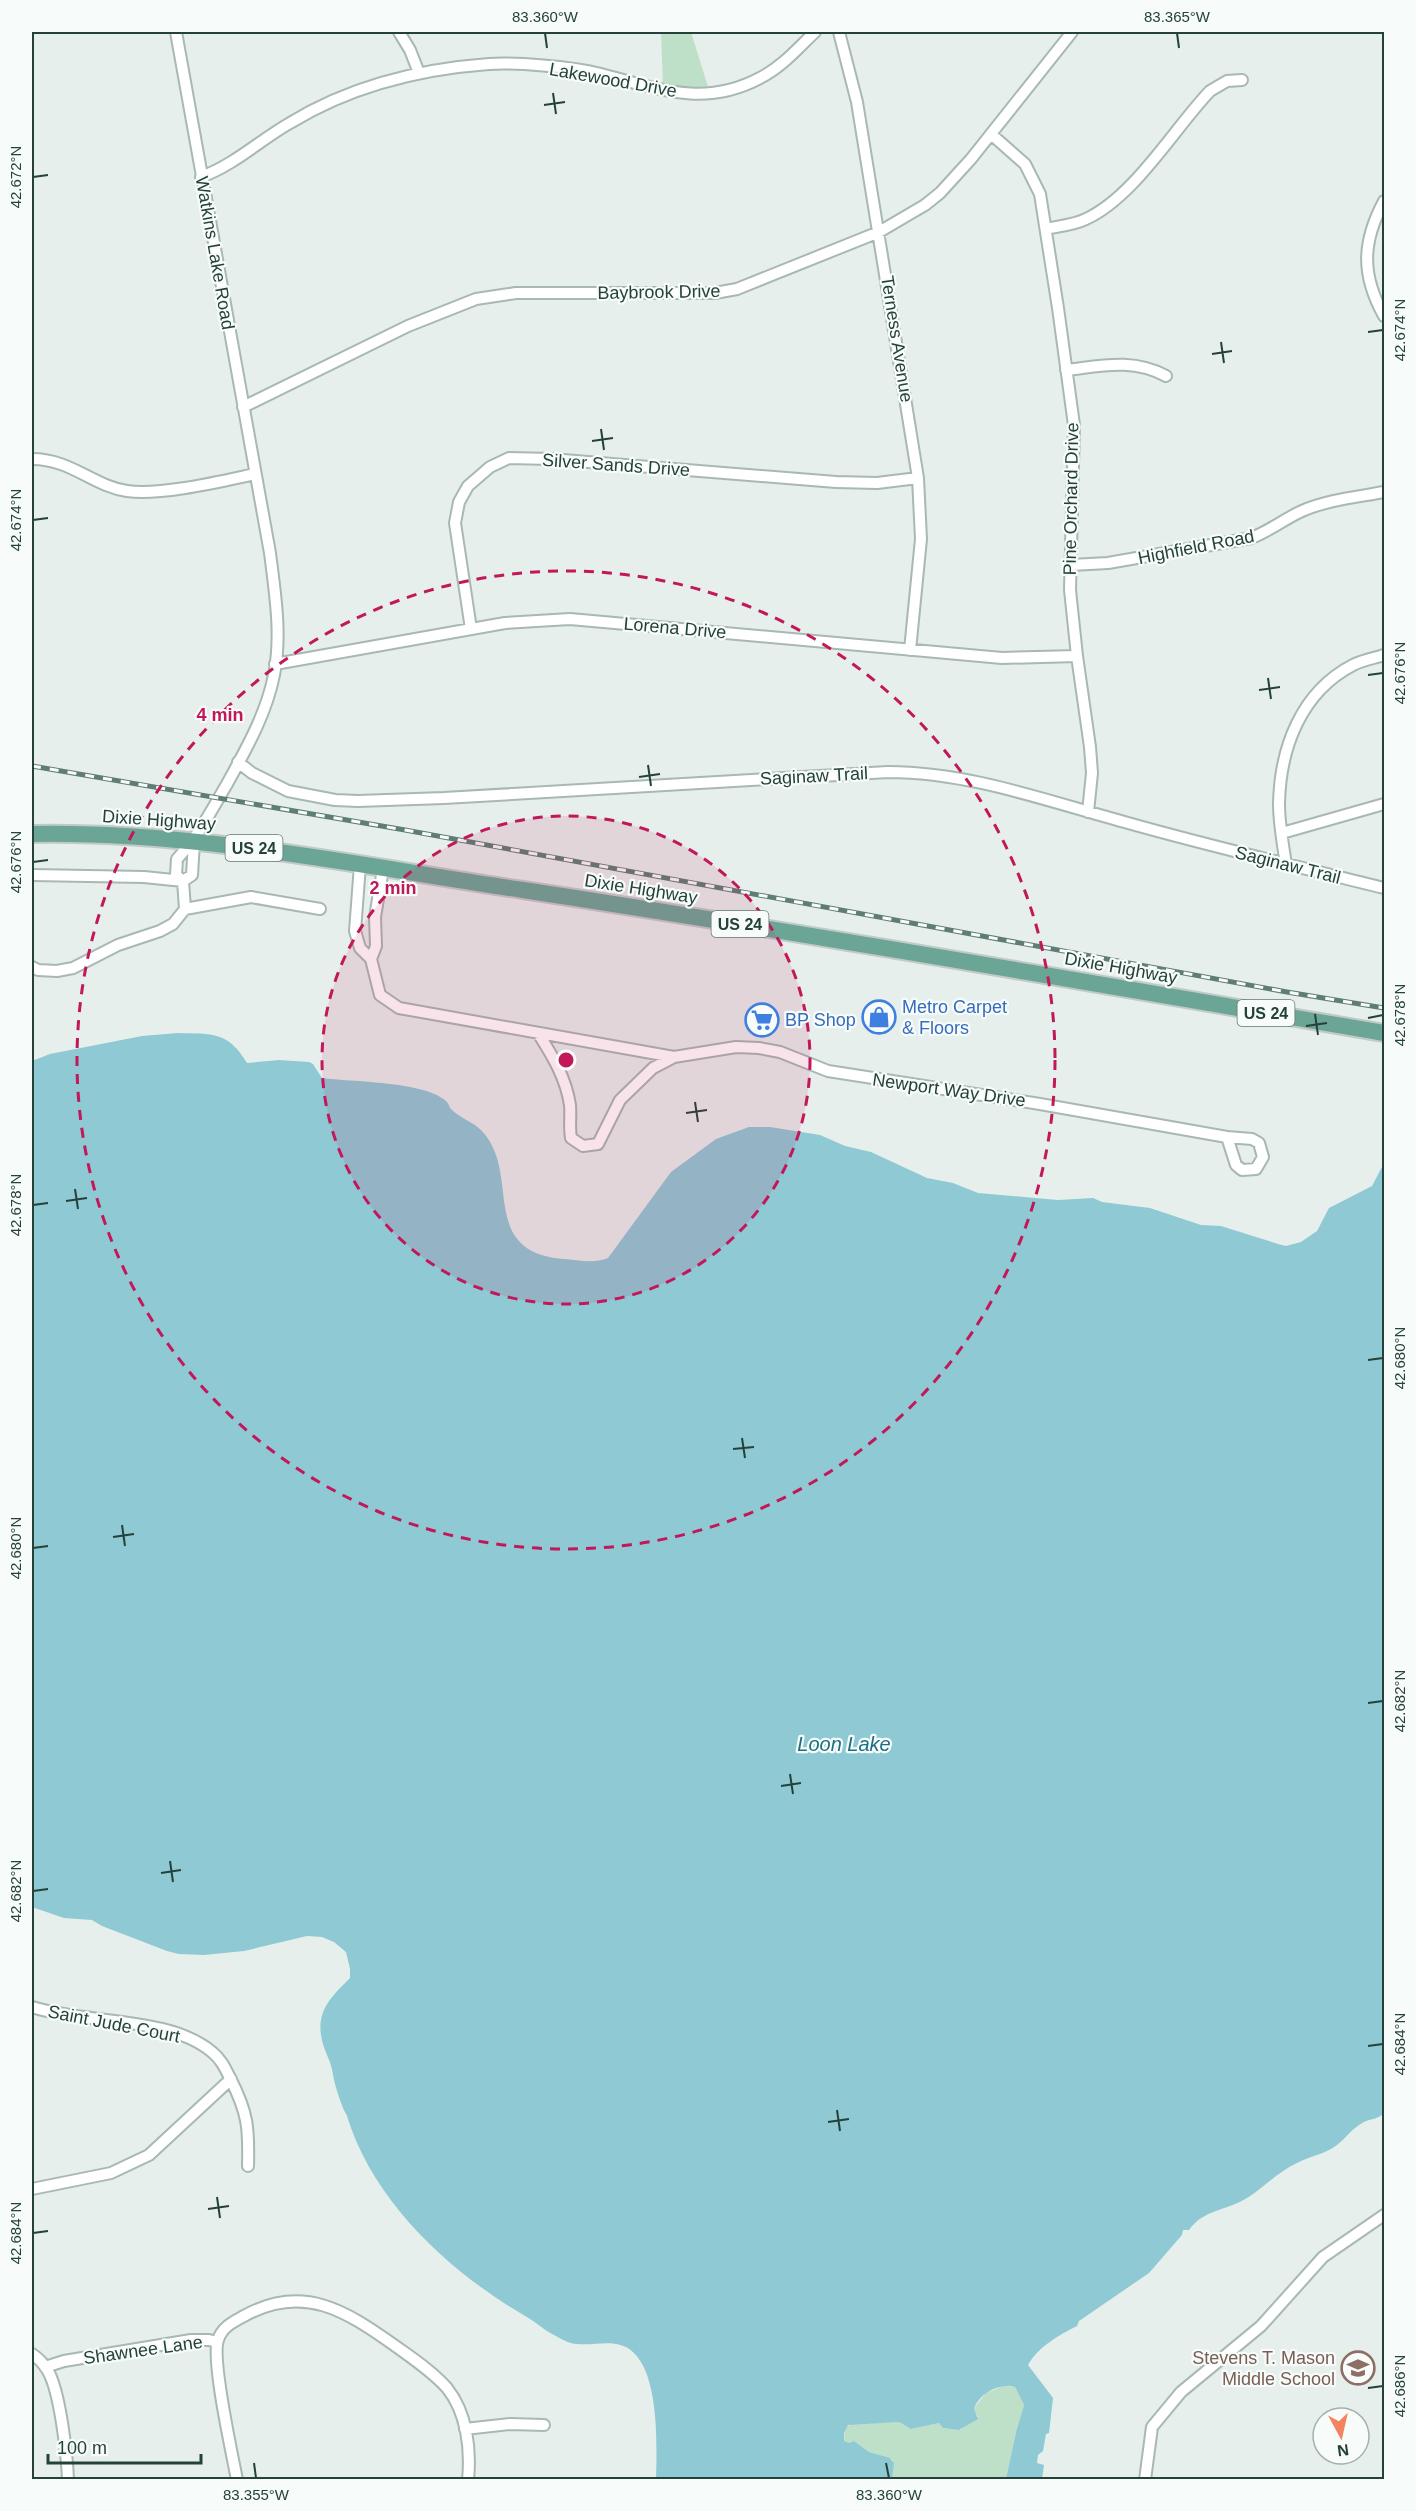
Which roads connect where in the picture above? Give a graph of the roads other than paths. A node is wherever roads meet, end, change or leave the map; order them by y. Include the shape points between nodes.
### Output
1 (176, 32) edge
2 (399, 32) edge
3 (816, 32) edge
4 (839, 32) edge
5 (1072, 32) edge
6 (418, 73) junction
7 (1242, 80) dead end
8 (991, 134) junction
9 (201, 177) junction
10 (1384, 201) edge
11 (1046, 229) junction
12 (879, 232) junction
13 (1384, 316) edge
14 (1066, 370) junction
15 (1166, 376) dead end
16 (243, 406) junction
17 (32, 459) edge
18 (255, 474) junction
19 (918, 478) junction
20 (1384, 492) edge
21 (1071, 565) junction
22 (471, 629) junction
23 (910, 650) junction
24 (1077, 656) junction
25 (1384, 656) edge
26 (275, 664) junction
27 (238, 762) junction
28 (1384, 804) edge
29 (1088, 812) junction
30 (1282, 833) junction
31 (32, 834) edge
32 (194, 842) junction
33 (1286, 864) junction
34 (360, 865) junction
35 (383, 869) junction
36 (32, 875) edge
37 (183, 881) junction
38 (1384, 888) edge
39 (185, 909) junction
40 (320, 909) dead end
41 (371, 959) junction
42 (32, 967) edge
43 (538, 1033) junction
44 (1384, 1033) edge
45 (674, 1057) junction
46 (1227, 1137) dead end
47 (32, 2007) edge
48 (231, 2079) junction
49 (248, 2166) dead end
50 (32, 2189) edge
51 (1384, 2215) edge
52 (217, 2342) junction
53 (32, 2354) edge
54 (45, 2367) junction
55 (544, 2425) dead end
56 (465, 2429) junction
57 (68, 2480) edge
58 (237, 2480) edge
59 (468, 2480) edge
60 (1145, 2480) edge

1 - 9 street, Watkins Lake Road
2 - 6 street
3 - 6 street, Lakewood Drive via 782,65 759,79 718,93 677,93 596,73 535,66 490,64
4 - 12 street, Terness Avenue via 857,102
5 - 8 street, Baybrook Drive
6 - 9 street, Lakewood Drive via 309,111
7 - 11 street via 1227,81 1210,91 1122,196 1084,221
8 - 11 street, Pine Orchard Drive via 1024,164 1040,194
8 - 12 street, Baybrook Drive via 940,193
9 - 16 street, Watkins Lake Road
10 - 13 street via 1368,240 1366,266
11 - 14 street, Pine Orchard Drive
12 - 16 street, Baybrook Drive via 736,289 715,293 516,293 476,299 408,326
12 - 19 street, Terness Avenue
14 - 15 street via 1127,364 1141,365
14 - 21 street, Pine Orchard Drive via 1074,425
16 - 18 street, Watkins Lake Road
17 - 18 street via 61,462 126,491 148,492
18 - 26 street, Watkins Lake Road via 276,604
19 - 22 street, Silver Sands Drive via 836,482 508,458 468,486 459,502 455,523
19 - 23 street, Terness Avenue via 921,539
20 - 21 street, Highfield Road via 1317,505 1251,538 1108,563
21 - 24 street, Pine Orchard Drive
22 - 23 street, Lorena Drive via 570,619
22 - 26 street, Lorena Drive
23 - 24 street, Lorena Drive via 1002,658
24 - 29 street, Pine Orchard Drive via 1091,756
25 - 30 street via 1355,664 1335,677 1305,707 1290,736 1283,762 1279,805
26 - 27 street, Watkins Lake Road via 265,706
27 - 29 street, Saginaw Trail via 288,791 335,800 444,798 915,772 957,777
27 - 32 street, Watkins Lake Road
28 - 30 street
29 - 33 street, Saginaw Trail
30 - 33 street
31 - 32 main road, Dixie Highway / US 24 via 134,836
32 - 34 main road, Dixie Highway / US 24
32 - 37 street, Watkins Lake Road via 192,875
32 - 37 street, Watkins Lake Road via 177,859 176,874
33 - 38 street, Saginaw Trail
34 - 35 main road, Dixie Highway / US 24
34 - 41 street, Newport Way Drive via 355,931 360,948
35 - 41 street, Newport Way Drive via 375,917 376,946
35 - 44 main road, Dixie Highway / US 24 via 708,919
36 - 37 street
37 - 39 street, Watkins Lake Road
39 - 40 street via 251,897
39 - 42 street via 173,924 160,931 118,945 73,968 57,971
41 - 43 street, Newport Way Drive via 380,995 399,1008
43 - 45 street, Newport Way Drive
43 - 45 street, Newport Way Drive via 566,1088 571,1138 583,1146 598,1144 620,1100 653,1068
45 - 46 street, Newport Way Drive via 736,1047 759,1048 828,1071
47 - 48 street, Saint Jude Court via 171,2031 213,2052
48 - 49 street, Saint Jude Court via 249,2128
48 - 50 street via 148,2155 111,2173
51 - 60 street via 1323,2257 1261,2326 1181,2392 1152,2427
52 - 54 street, Shawnee Lane via 191,2340
52 - 56 street, Shawnee Lane via 224,2328 250,2312 294,2301 325,2304 374,2330 413,2358 446,2388
52 - 58 street via 216,2360
53 - 54 street
54 - 57 street via 61,2422
55 - 56 street
56 - 59 street, Shawnee Lane

